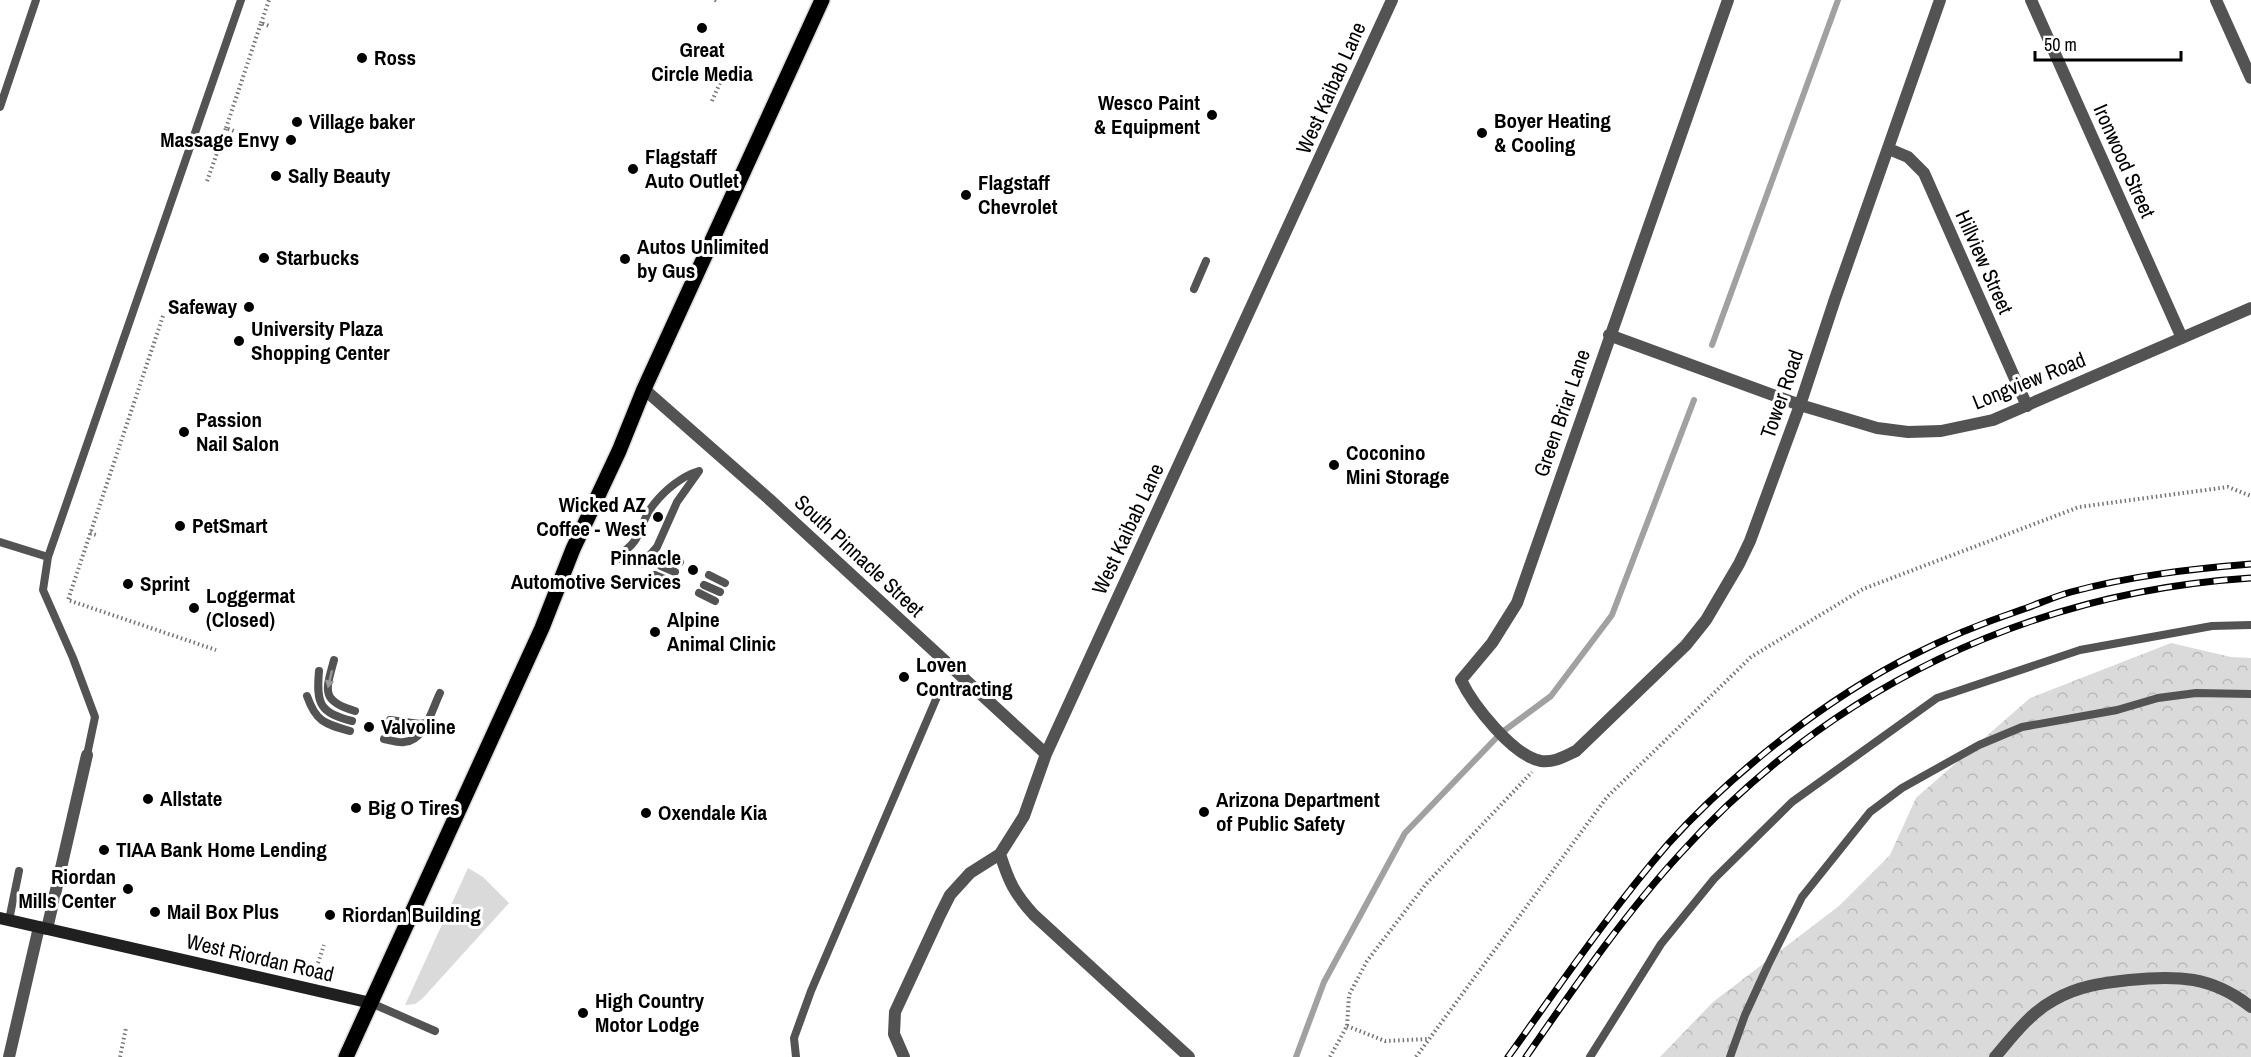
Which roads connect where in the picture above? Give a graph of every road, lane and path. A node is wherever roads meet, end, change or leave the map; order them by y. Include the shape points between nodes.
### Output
1 (36, 0) edge
2 (241, 0) edge
3 (269, 0) edge
4 (822, 0) edge
5 (1392, 0) edge
6 (1728, 0) edge
7 (1940, 0) edge
8 (2031, 0) edge
9 (2217, 0) edge
10 (261, 23) junction
11 (269, 26) dead end
12 (723, 76) dead end
13 (2251, 78) edge
14 (712, 101) dead end
15 (0, 107) edge
16 (226, 128) junction
17 (245, 135) dead end
18 (1889, 149) junction
19 (207, 181) dead end
20 (1206, 261) dead end
21 (1194, 289) dead end
22 (2251, 308) edge
23 (163, 316) dead end
24 (1609, 335) junction
25 (2182, 338) junction
26 (644, 389) junction
27 (1800, 405) junction
28 (2027, 406) junction
29 (699, 471) joint
30 (2251, 496) edge
31 (90, 533) junction
32 (96, 535) dead end
33 (0, 542) edge
34 (667, 555) dead end
35 (48, 557) junction
36 (680, 561) dead end
37 (661, 566) dead end
38 (675, 572) dead end
39 (709, 574) dead end
40 (655, 575) dead end
41 (671, 582) dead end
42 (725, 583) dead end
43 (704, 585) dead end
44 (720, 592) dead end
45 (699, 593) dead end
46 (715, 601) dead end
47 (2251, 625) edge
48 (216, 650) dead end
49 (334, 660) dead end
50 (319, 671) dead end
51 (440, 693) dead end
52 (2251, 694) edge
53 (307, 696) dead end
54 (937, 697) dead end
55 (355, 711) dead end
56 (390, 720) dead end
57 (352, 721) dead end
58 (426, 723) junction
59 (387, 729) dead end
60 (350, 731) dead end
61 (421, 732) junction
62 (384, 739) dead end
63 (1046, 754) junction
64 (87, 755) joint
65 (1542, 761) junction
66 (1000, 854) junction
67 (19, 871) dead end
68 (5, 919) edge
69 (43, 928) junction
70 (324, 945) dead end
71 (318, 963) dead end
72 (371, 1003) junction
73 (2251, 1007) edge
74 (1347, 1026) junction
75 (126, 1028) dead end
76 (435, 1031) dead end
77 (1429, 1039) junction
78 (9, 1057) edge
79 (120, 1057) edge
80 (345, 1057) edge
81 (796, 1057) edge
82 (904, 1057) edge
83 (1190, 1057) edge
84 (1330, 1057) edge
85 (1416, 1057) edge
86 (1590, 1057) edge
87 (1730, 1057) edge
88 (1995, 1057) edge

1 - 15 lane
2 - 35 lane
3 - 10 path
4 - 26 main road
5 - 63 street, West Kaibab Lane
6 - 24 street, Green Briar Lane
7 - 18 street, Tower Road
8 - 25 street, Ironwood Street
9 - 13 street
10 - 11 path
10 - 16 path
12 - 14 path
16 - 17 path
16 - 19 path
18 - 27 street, Tower Road
18 - 28 street, Hillview Street via 1908,158 1924,173
20 - 21 lane
22 - 25 street, Longview Road
23 - 31 path
24 - 27 street, Longview Road
24 - 65 street, Green Briar Lane via 1517,603 1492,643 1461,680 1469,697 1508,740 1525,755
25 - 28 street, Longview Road
26 - 63 street, South Pinnacle Street
26 - 72 main road via 538,638
27 - 28 street, Longview Road via 1876,428 1908,432 1971,426
27 - 65 street, Tower Road via 1750,541 1723,595 1686,645 1576,751 1560,759
29 - 29 lane via 685,476 653,504 631,548 618,556 625,562 642,564 657,547 676,502
30 - 77 path via 2228,488 2079,507 1863,589 1751,657 1607,797
31 - 32 path
31 - 48 path via 68,600
33 - 35 lane
34 - 36 lane
35 - 64 lane via 43,590 95,717
37 - 38 lane
39 - 42 lane
40 - 41 lane
43 - 44 lane
45 - 46 lane
47 - 86 lane via 2212,626 2080,650 1937,698 1792,802 1714,879 1661,944
49 -> 55 lane via 327,688 331,699
50 - 57 lane via 319,699 326,710
51 - 58 lane
52 - 87 lane via 2158,698 2117,710 2022,727 1979,745 1884,800 1802,897 1763,975
53 - 60 lane via 322,722
54 - 81 lane via 811,991 794,1038
56 - 58 lane
58 - 61 lane
59 - 61 lane
61 - 62 lane via 404,742
63 - 66 street, West Kaibab Lane via 1024,816
64 - 69 street
65 - 74 path via 1426,884 1368,961 1349,995
66 - 82 street, West Kaibab Lane via 970,873 950,895 940,915 895,1012 894,1034
66 - 83 street via 1018,898
67 - 68 lane
68 - 69 street, West Riordan Road
69 - 72 street, West Riordan Road
69 - 78 street
70 - 71 path
72 - 76 lane
72 - 80 main road
73 - 88 street via 2212,984 2185,977 2094,984 2053,1000
74 - 77 path via 1385,1041
74 - 84 path
75 - 79 path
77 - 85 path

